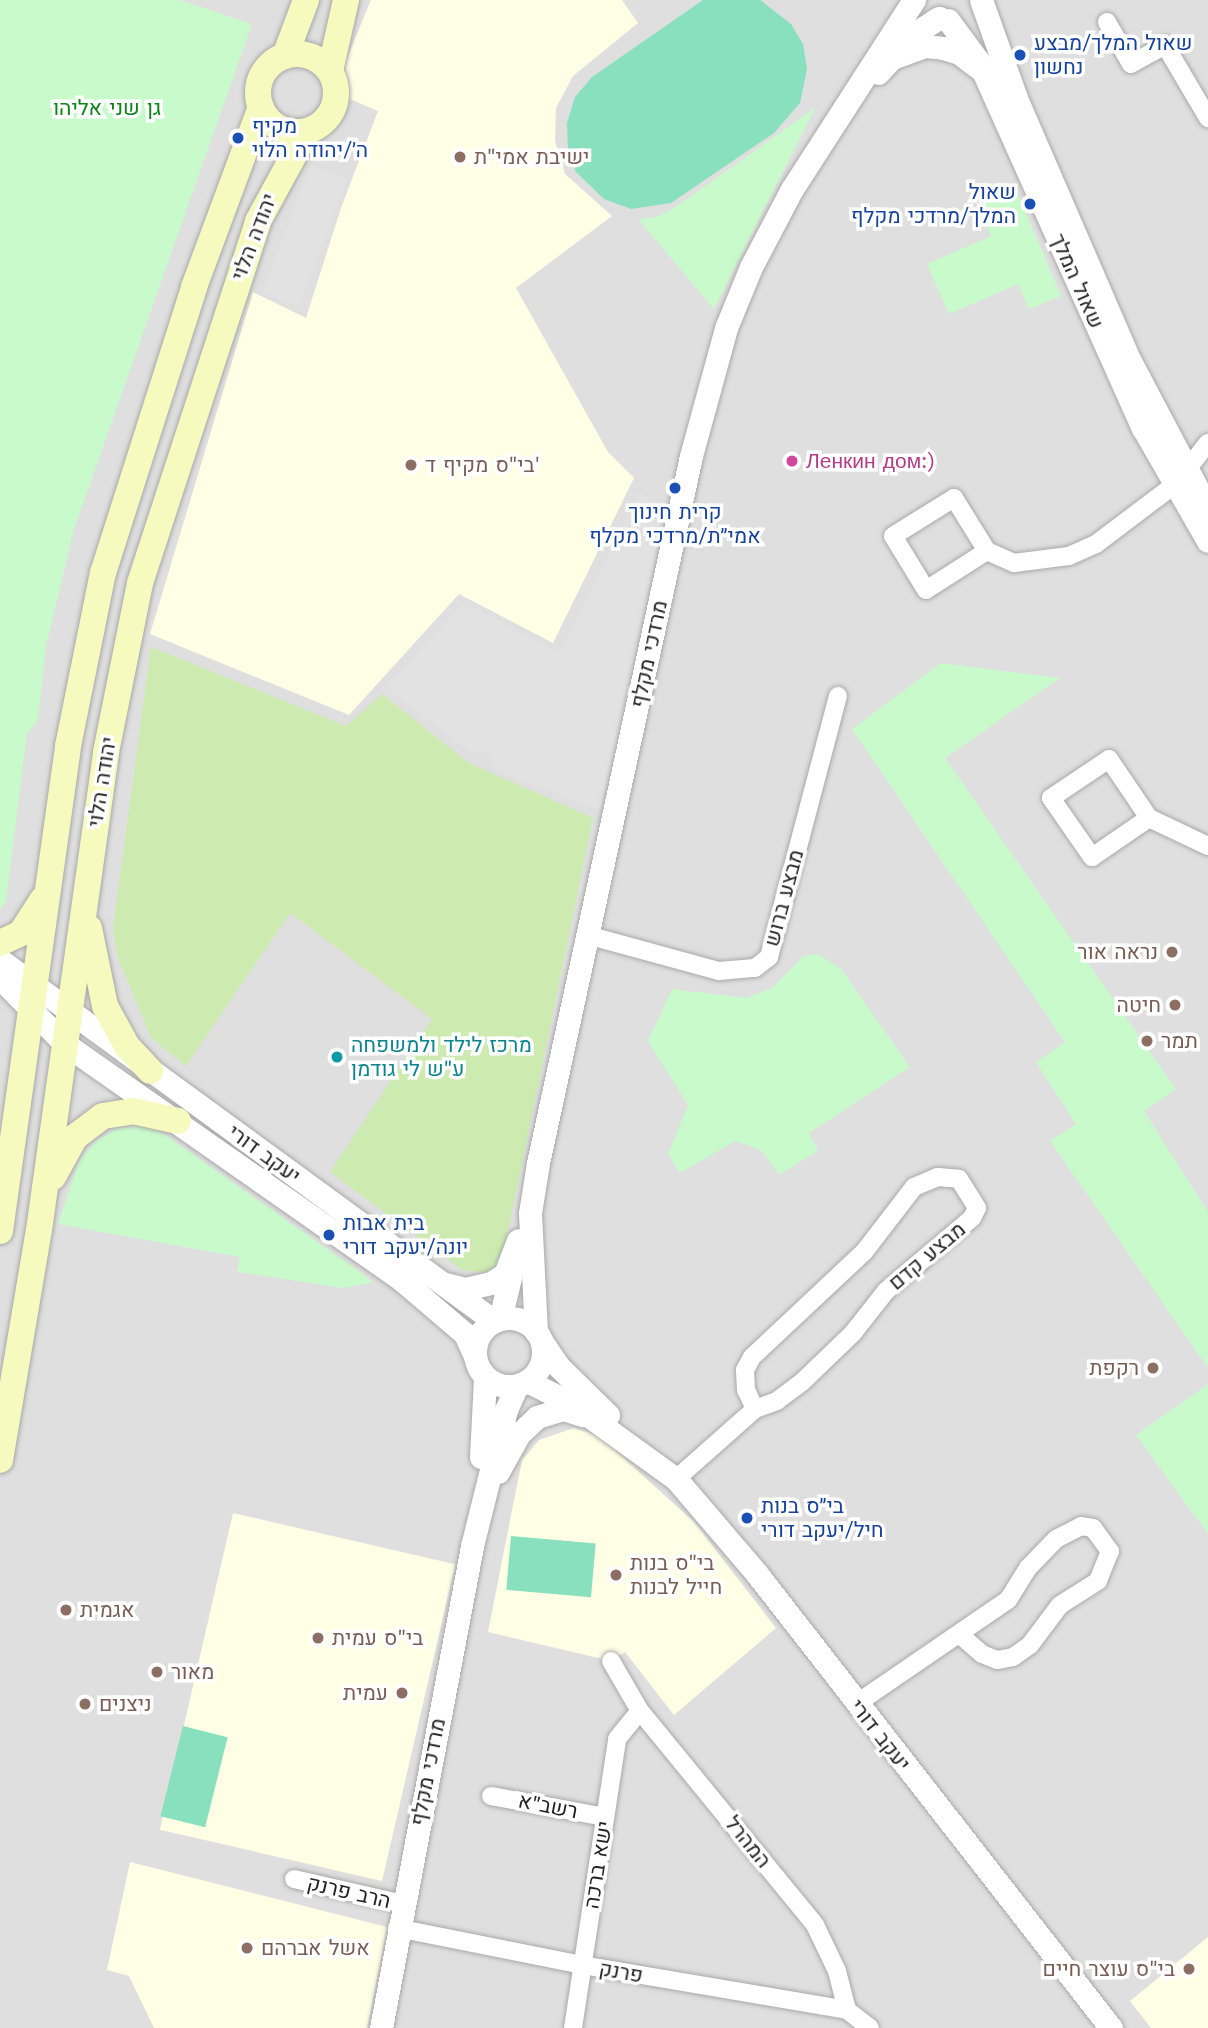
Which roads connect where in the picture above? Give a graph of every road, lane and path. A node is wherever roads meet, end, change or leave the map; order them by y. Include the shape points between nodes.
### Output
1 (306, 0) edge
2 (346, 0) edge
3 (914, 0) edge
4 (924, 0) edge
5 (979, 0) edge
6 (944, 19) junction
7 (1107, 22) dead end
8 (285, 56) junction
9 (889, 60) junction
10 (330, 71) junction
11 (986, 76) junction
12 (261, 107) junction
13 (1208, 118) edge
14 (838, 120) junction
15 (307, 131) junction
16 (1208, 443) edge
17 (1180, 479) junction
18 (1208, 509) edge
19 (1208, 541) edge
20 (987, 551) junction
21 (838, 696) dead end
22 (1149, 818) junction
23 (1208, 846) edge
24 (48, 888) junction
25 (85, 896) junction
26 (587, 935) junction
27 (0, 943) edge
28 (0, 960) edge
29 (0, 978) edge
30 (34, 986) junction
31 (30, 1013) junction
32 (69, 1013) junction
33 (65, 1044) junction
34 (150, 1071) junction
35 (178, 1121) junction
36 (43, 1201) junction
37 (530, 1213) junction
38 (0, 1231) edge
39 (518, 1240) junction
40 (436, 1282) junction
41 (497, 1320) junction
42 (539, 1337) junction
43 (480, 1366) junction
44 (522, 1383) junction
45 (755, 1409) junction
46 (618, 1438) junction
47 (640, 1451) junction
48 (0, 1460) edge
49 (676, 1479) junction
50 (487, 1493) junction
51 (478, 1517) junction
52 (960, 1634) junction
53 (611, 1661) dead end
54 (856, 1704) junction
55 (640, 1711) junction
56 (491, 1796) dead end
57 (605, 1817) junction
58 (294, 1879) dead end
59 (403, 1905) junction
60 (397, 1928) junction
61 (582, 1965) junction
62 (847, 2010) junction
63 (381, 2028) edge
64 (573, 2028) edge
65 (870, 2028) edge
66 (1111, 2028) edge

1 - 8 main road
2 - 10 main road
3 - 14 street, מרדכי מקלף
4 - 6 street, שאול המלך
5 - 6 street, מרדכי מקלף via 965,16
5 - 17 street, שאול המלך
6 - 9 street, מרדכי מקלף
6 - 11 street, שאול המלך via 967,40
7 - 13 street via 1130,64 1165,45
8 - 10 main road via 310,56
8 - 12 main road via 262,76
9 - 11 street via 908,50 943,48 959,53
9 - 14 street, מרדכי מקלף
10 - 15 main road via 336,89 334,107 323,123
11 - 17 street, שאול המלך via 1114,366
12 - 15 main road via 282,129
12 - 24 main road, יהודה הלוי via 194,287 103,573 68,746
14 - 26 street, מרדכי מקלף via 776,218 726,328 691,456
15 - 25 main road, יהודה הלוי via 258,221 140,583 106,752
16 - 17 street
17 - 18 street, שאול המלך
17 - 19 street, שאול המלך
17 - 20 street via 1096,544 1069,556 1014,562
20 - 20 street via 954,498 893,536 926,590
21 - 26 street, מבצע ברוש via 769,957 755,968 719,971
22 - 22 street via 1109,759 1051,798 1091,857
22 - 23 street
24 - 27 main road via 29,925
24 - 30 main road, יהודה הלוי
25 - 32 main road, יהודה הלוי
25 - 34 main road via 105,1006 127,1046
26 - 37 street, מרדכי מקלף
28 - 30 street, יעקב דורי
29 - 31 street, יעקב דורי
30 - 31 main road, יהודה הלוי
30 - 32 street, יעקב דורי
31 - 33 street, יעקב דורי
31 - 38 main road, יהודה הלוי
32 - 33 main road, יהודה הלוי
32 - 34 street, יעקב דורי
33 - 35 street, יעקב דורי
33 - 36 main road, יהודה הלוי
34 - 40 street, יעקב דורי
35 - 36 main road via 133,1111 90,1123 69,1145
35 - 43 street, יעקב דורי via 403,1281 465,1334
36 - 48 main road, יהודה הלוי
37 - 39 street, מרדכי מקלף
37 - 42 street, מרדכי מקלף
39 - 40 street via 505,1274 491,1283 465,1289
39 - 41 street, מרדכי מקלף
40 - 41 street, יעקב דורי
41 - 42 street via 520,1320
41 - 43 street via 479,1336
42 - 44 street via 541,1364
42 - 47 street, יעקב דורי via 558,1366
43 - 44 street via 495,1383
43 - 51 street, מרדכי מקלף
44 - 46 street, יעקב דורי via 554,1392
44 - 50 street, מרדכי מקלף via 506,1410
45 - 45 street, מבצע קדם via 777,1401 802,1382 853,1333 886,1291 972,1219 977,1208 959,1179 938,1177 914,1187 864,1252 769,1338 745,1370 746,1390
45 - 49 street, מבצע קדם
46 - 47 street, יעקב דורי
46 - 50 street via 582,1414 563,1409 537,1417 519,1434
47 - 49 street, יעקב דורי
49 - 54 street, יעקב דורי via 757,1574
50 - 51 street, מרדכי מקלף
51 - 59 street, מרדכי מקלף
52 - 52 street via 1007,1600 1028,1568 1056,1539 1082,1526 1093,1528 1110,1551 1098,1581 1060,1605 1030,1645 1013,1657 997,1660 982,1654
52 - 54 street
53 - 55 street, המהרל
54 - 66 street, יעקב דורי
55 - 57 street, ישא ברכה via 617,1739
55 - 62 street, המהרל via 815,1925 837,1971
56 - 57 street, רשב"א
57 - 61 street, ישא ברכה
58 - 59 street, הרב פרנק
59 - 60 street, מרדכי מקלף
60 - 61 street, פרנק
60 - 63 street, מרדכי מקלף
61 - 62 street, פרנק
61 - 64 street, ישא ברכה
62 - 65 street

